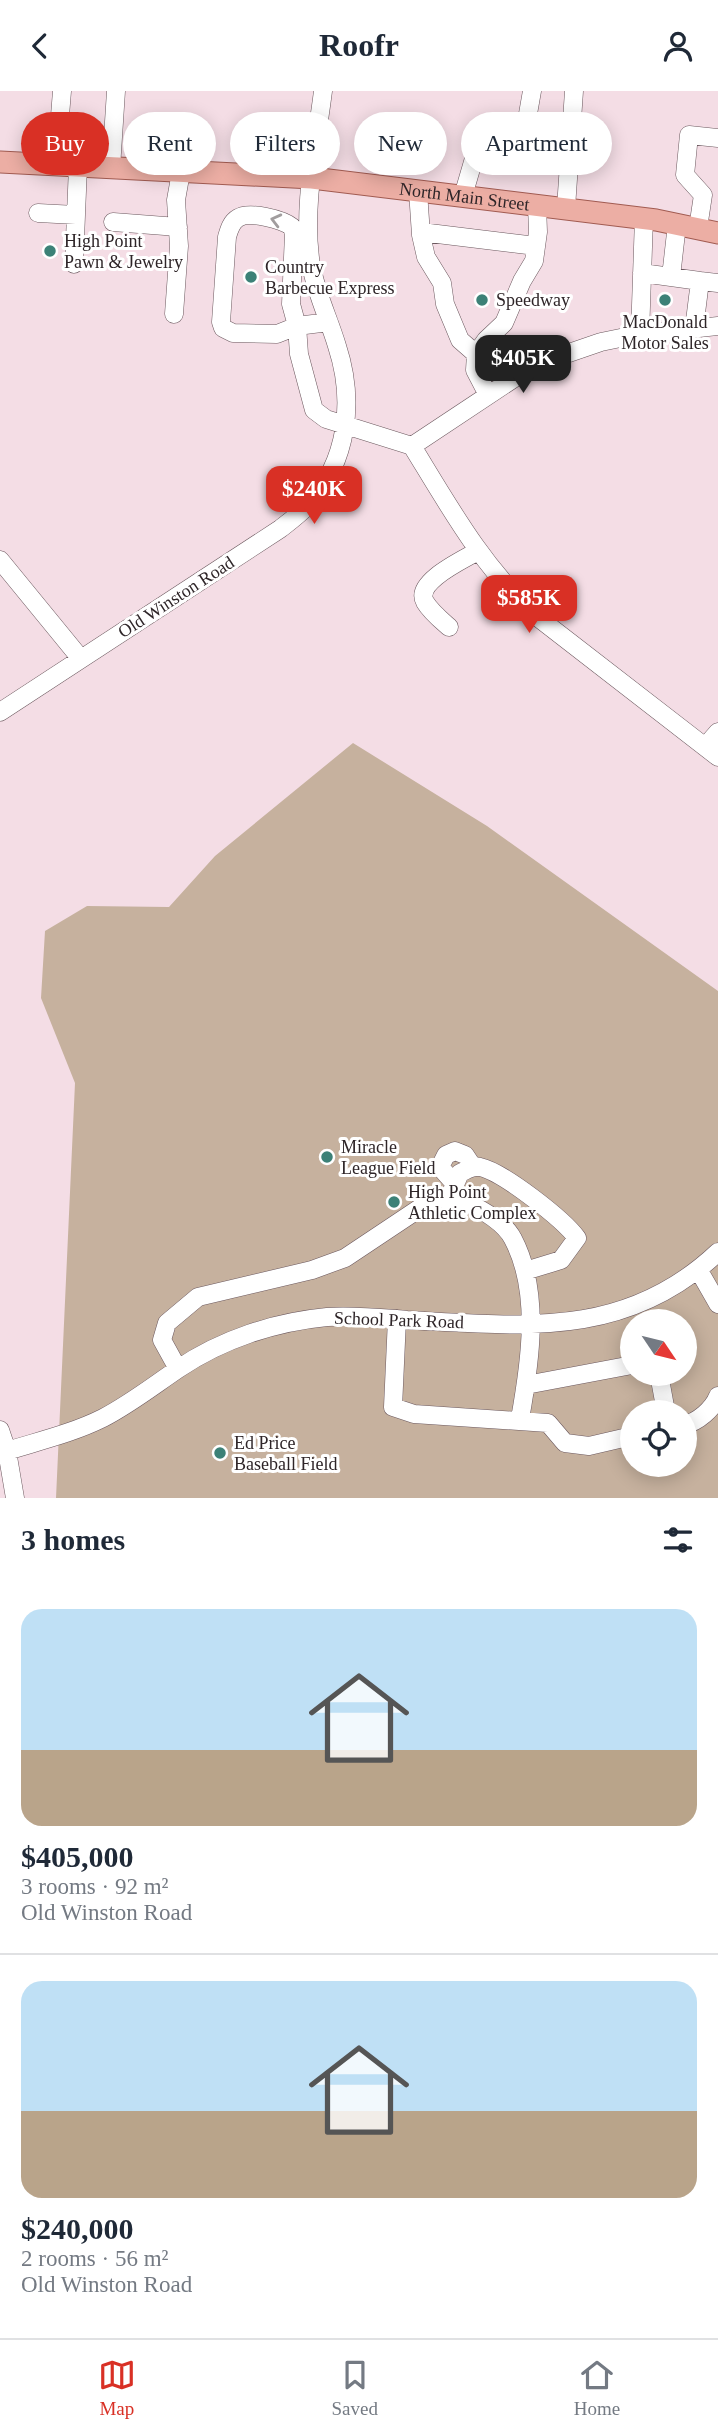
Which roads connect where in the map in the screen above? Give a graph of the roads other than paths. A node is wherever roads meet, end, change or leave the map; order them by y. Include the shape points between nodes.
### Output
1 (62, 91) edge
2 (116, 91) edge
3 (323, 91) edge
4 (532, 91) edge
5 (574, 91) edge
6 (60, 112) edge
7 (718, 138) edge
8 (0, 162) edge
9 (21, 163) edge
10 (111, 168) joint
11 (123, 169) edge
12 (216, 174) edge
13 (78, 175) edge
14 (180, 175) edge
15 (312, 178) junction
16 (418, 191) junction
17 (463, 196) junction
18 (537, 205) junction
19 (566, 208) junction
20 (38, 213) dead end
21 (76, 215) junction
22 (644, 218) junction
23 (113, 222) dead end
24 (178, 227) junction
25 (698, 228) edge
26 (421, 232) junction
27 (536, 246) junction
28 (74, 264) dead end
29 (642, 274) junction
30 (671, 277) junction
31 (709, 282) edge
32 (173, 314) dead end
33 (328, 322) junction
34 (296, 326) junction
35 (718, 326) edge
36 (694, 329) junction
37 (640, 335) junction
38 (476, 354) junction
39 (488, 395) junction
40 (346, 424) junction
41 (412, 446) junction
42 (478, 551) junction
43 (0, 560) edge
44 (449, 627) dead end
45 (80, 659) junction
46 (0, 712) edge
47 (718, 732) edge
48 (711, 752) edge
49 (452, 1192) junction
50 (718, 1252) edge
51 (698, 1269) junction
52 (525, 1271) junction
53 (718, 1304) edge
54 (397, 1319) junction
55 (530, 1324) junction
56 (620, 1367) edge
57 (178, 1369) junction
58 (526, 1385) junction
59 (718, 1396) edge
60 (520, 1419) junction
61 (697, 1420) edge
62 (0, 1430) edge
63 (620, 1439) edge
64 (7, 1451) junction
65 (15, 1498) edge

1 - 6 street
2 - 10 street
3 - 15 street, Old Winston Road
4 - 17 street via 523,148 514,152 487,149 475,155
5 - 19 street
7 - 25 street via 689,135 685,175 703,195
8 - 9 main road, North Main Street
10 - 11 main road, North Main Street
12 - 15 main road, North Main Street
13 - 21 street
14 - 24 street
15 - 16 main road, North Main Street
15 - 33 street, Old Winston Road via 312,265
16 - 17 main road, North Main Street
16 - 26 street
17 - 18 main road, North Main Street
18 - 19 main road, North Main Street
18 - 27 street
19 - 22 main road, North Main Street
20 - 21 street
21 - 28 street
22 - 25 main road, North Main Street
22 - 29 street
23 - 24 street
24 - 32 street
25 - 30 street
26 - 27 street
26 - 38 street via 426,257 443,283 445,304 460,340
27 - 38 street via 534,261 504,323
29 - 30 street
29 - 37 street
30 - 31 street
31 - 36 street
33 - 34 street
33 - 40 street, Old Winston Road via 348,392
34 -> 34 street via 291,304 292,227 277,219 241,216 227,237 223,328 233,333 277,334
34 - 40 street via 314,409 326,419
35 - 36 street
36 - 37 street
37 - 39 street via 601,341 534,365
38 - 39 street via 475,370
39 - 41 street
40 - 41 street
40 - 45 street, Old Winston Road via 325,484 307,507
41 - 42 street
42 - 44 street via 428,582 423,592 424,600
42 - 48 street via 536,616
43 - 45 street
45 - 46 street, Old Winston Road
47 - 48 street
49 - 52 street via 494,1218 512,1237
49 - 52 street via 460,1173 473,1167 496,1173 568,1226 577,1238 561,1260
49 - 57 street via 435,1198 345,1258 312,1271 198,1297 167,1323 162,1340
50 - 51 street, School Park Road
51 - 53 street
51 - 55 street, School Park Road via 662,1293 614,1313
52 - 55 street
54 - 55 street, School Park Road
54 - 57 street, School Park Road via 328,1317 263,1328
54 - 60 street via 393,1407 414,1414
55 - 58 street
56 - 58 street
57 - 64 street, School Park Road via 101,1419
58 - 60 street
59 - 61 street
60 - 63 street via 548,1423 565,1443 589,1446
62 - 64 street
64 - 65 street

